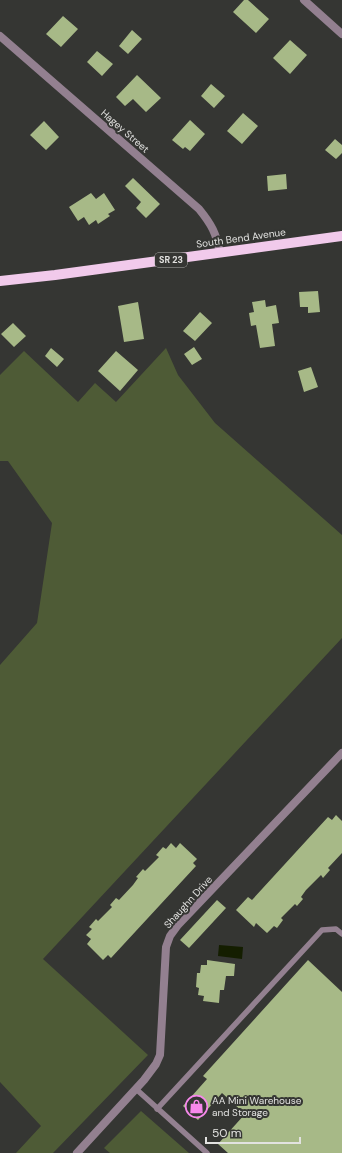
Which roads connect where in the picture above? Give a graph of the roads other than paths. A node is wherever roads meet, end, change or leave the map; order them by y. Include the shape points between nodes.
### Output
1 (304, 0) edge
2 (342, 34) edge
3 (0, 36) edge
4 (342, 236) edge
5 (220, 253) junction
6 (0, 281) edge
7 (342, 753) edge
8 (342, 934) edge
9 (136, 1089) junction
10 (157, 1109) junction
11 (77, 1153) edge
12 (207, 1153) edge

1 - 2 street
3 - 5 street, Hagey Street via 199,209 211,224
4 - 5 main road, South Bend Avenue / SR 23
5 - 6 main road, South Bend Avenue / SR 23
7 - 9 street, Shaughn Drive via 170,936 166,947 160,1055
8 - 10 lane via 336,929 322,930
9 - 10 lane
9 - 11 street, Shaughn Drive
10 - 12 lane

